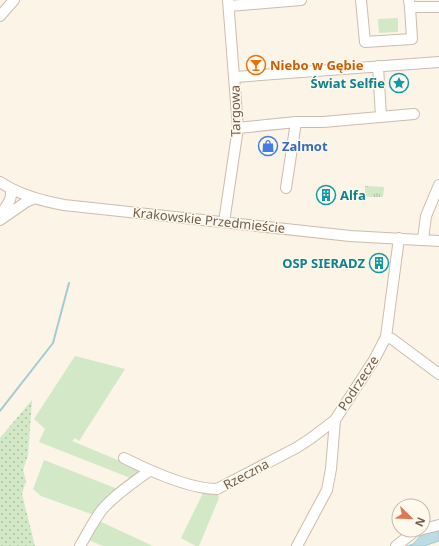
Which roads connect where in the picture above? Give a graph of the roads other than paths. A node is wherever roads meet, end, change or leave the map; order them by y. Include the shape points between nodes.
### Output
1 (14, 0) edge
2 (301, 0) edge
3 (361, 0) edge
4 (229, 3) edge
5 (410, 4) edge
6 (439, 7) edge
7 (0, 16) edge
8 (439, 62) edge
9 (378, 66) junction
10 (235, 77) junction
11 (414, 114) dead end
12 (381, 116) junction
13 (296, 122) junction
14 (238, 128) junction
15 (0, 182) edge
16 (439, 185) edge
17 (10, 188) junction
18 (286, 188) dead end
19 (35, 198) junction
20 (0, 216) edge
21 (0, 220) edge
22 (224, 222) junction
23 (399, 238) junction
24 (423, 239) junction
25 (439, 241) edge
26 (386, 336) junction
27 (439, 374) edge
28 (335, 420) junction
29 (124, 458) dead end
30 (149, 471) junction
31 (406, 538) edge
32 (80, 546) edge
33 (297, 546) edge
34 (396, 546) edge

1 - 7 street
2 - 4 street
3 - 5 street via 365,42 412,40
4 - 10 street, Targowa
5 - 6 street
8 - 9 street
9 - 10 street
9 - 12 street
10 - 14 street, Targowa
11 - 12 street
12 - 13 street
13 - 14 street
13 - 18 street
14 - 22 street, Targowa
15 - 17 street, Krakowskie Przedmieście
16 - 24 street via 426,216
17 - 19 street, Krakowskie Przedmieście
17 - 20 street via 11,199
19 - 21 street
19 - 22 street, Krakowskie Przedmieście via 64,205
22 - 23 street, Krakowskie Przedmieście via 350,236
23 - 24 street, Krakowskie Przedmieście
23 - 26 street, Podrzecze
24 - 25 street, Krakowskie Przedmieście
26 - 27 street
26 - 28 street, Podrzecze via 366,375
28 - 30 street, Rzeczna via 302,444 217,489 192,485
28 - 33 street, Podrzecze via 327,490
29 - 30 street, Rzeczna
30 - 32 street via 112,499 96,518
31 - 34 street

